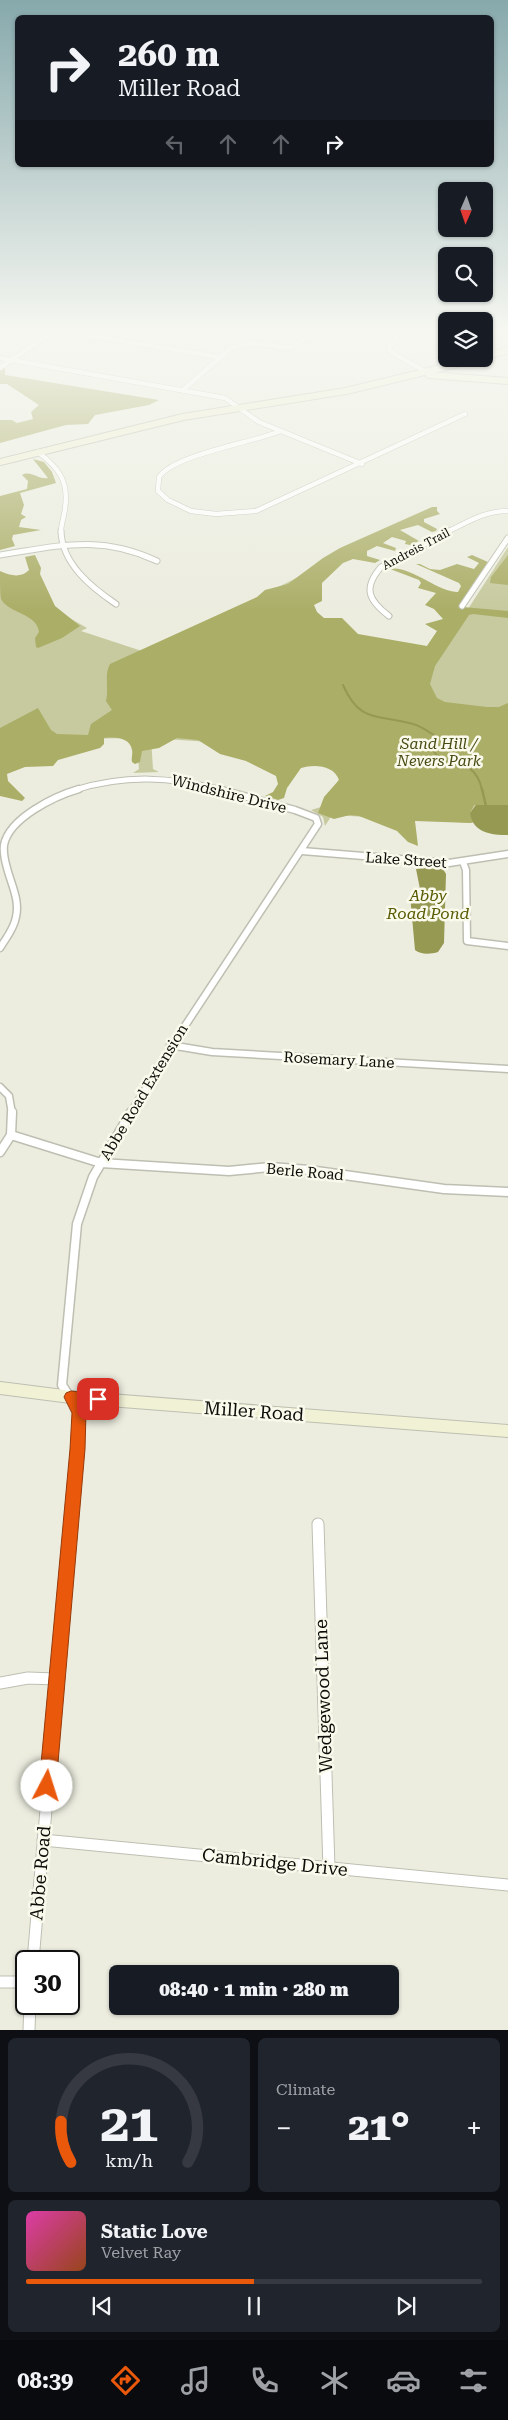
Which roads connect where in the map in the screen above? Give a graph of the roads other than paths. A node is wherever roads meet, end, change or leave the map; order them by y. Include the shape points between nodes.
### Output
1 (163, 422) edge
2 (260, 422) edge
3 (450, 422) edge
4 (282, 431) junction
5 (38, 452) junction
6 (0, 462) edge
7 (362, 464) junction
8 (508, 511) edge
9 (508, 538) edge
10 (65, 546) junction
11 (0, 555) edge
12 (157, 561) dead end
13 (116, 604) dead end
14 (462, 606) dead end
15 (389, 616) dead end
16 (316, 818) joint
17 (302, 851) junction
18 (508, 854) edge
19 (1, 857) edge
20 (463, 862) junction
21 (508, 946) edge
22 (0, 948) edge
23 (170, 1045) junction
24 (508, 1069) edge
25 (0, 1087) edge
26 (11, 1135) junction
27 (0, 1152) edge
28 (101, 1163) junction
29 (508, 1192) edge
30 (0, 1388) edge
31 (71, 1397) junction
32 (508, 1431) edge
33 (318, 1524) dead end
34 (56, 1679) junction
35 (0, 1683) edge
36 (43, 1840) junction
37 (329, 1868) junction
38 (508, 1885) edge
39 (34, 1950) edge
40 (0, 1982) edge
41 (15, 1982) edge
42 (30, 2015) edge
43 (29, 2030) edge

1 - 5 main road
2 - 4 street
3 - 7 street
4 - 7 street
4 - 7 street via 174,464 162,473 156,483 158,491 176,506 191,511 235,514 271,506
5 - 6 main road
5 - 10 street via 59,470 66,494 61,528
8 - 15 street, Andreis Trail via 482,514 381,567 368,584 369,594 378,608
9 - 14 street
10 - 11 street
10 - 12 street via 87,543 124,546
10 - 13 street via 81,577
16 - 17 street, Abbe Road Extension via 318,824
16 - 19 street, Windshire Drive via 184,780 122,778 84,786 36,808 14,827
17 - 20 street, Lake Street
17 - 23 street, Abbe Road Extension
18 - 20 street, Lake Street via 479,856
19 - 22 street, Windshire Drive via 14,898 16,921
20 - 21 street via 466,870 467,941
23 - 24 street, Rosemary Lane via 212,1052
23 - 28 street, Abbe Road Extension
25 - 26 street via 9,1096 13,1120
26 - 27 street
26 - 28 street, Berle Road
28 - 29 street, Berle Road via 229,1171 270,1167 426,1187
28 - 31 street, Abbe Road Extension via 81,1204 77,1224 62,1386
30 - 31 main road, Miller Road
31 - 32 main road, Miller Road
31 - 34 street, Abbe Road via 79,1412 78,1449
33 - 37 street, Wedgewood Lane
34 - 35 street via 28,1678
34 - 36 street, Abbe Road
36 - 37 street, Cambridge Drive
36 - 39 street, Abbe Road
37 - 38 street, Cambridge Drive
40 - 41 street
42 - 43 street

